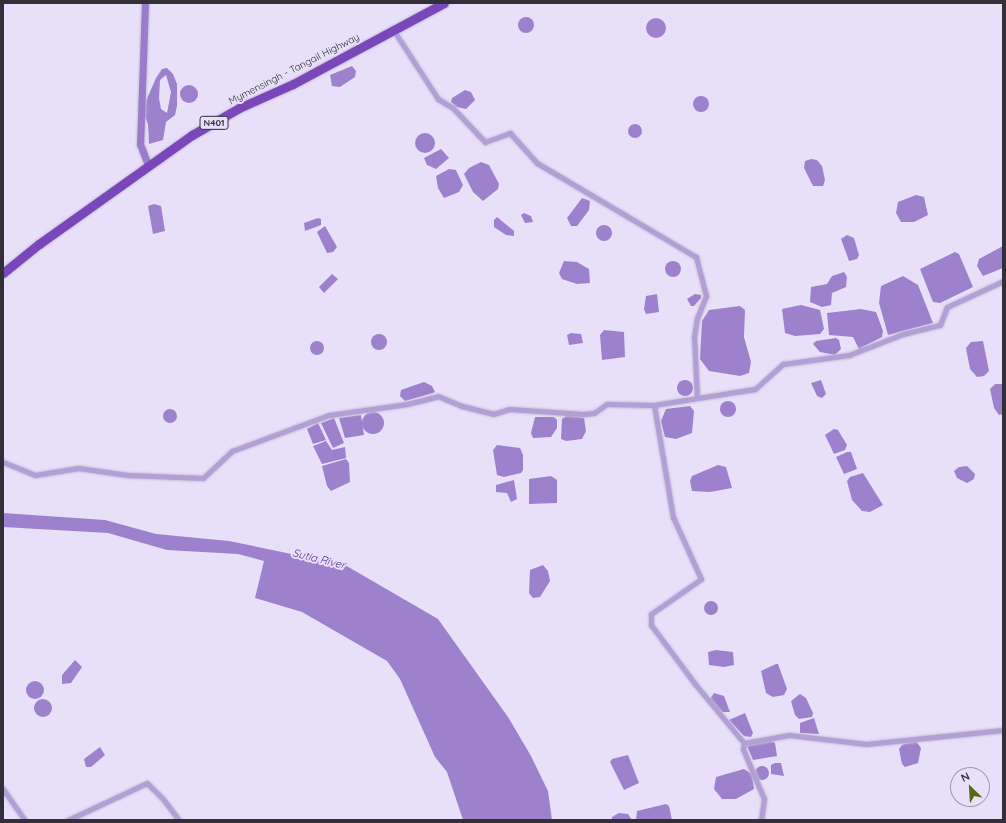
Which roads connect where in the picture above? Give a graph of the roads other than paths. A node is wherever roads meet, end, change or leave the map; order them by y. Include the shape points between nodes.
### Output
1 (145, 3) edge
2 (444, 3) edge
3 (394, 31) junction
4 (148, 165) junction
5 (3, 273) edge
6 (1003, 281) edge
7 (697, 398) junction
8 (654, 405) junction
9 (3, 462) edge
10 (1003, 730) edge
11 (744, 743) junction
12 (3, 788) edge
13 (25, 820) edge
14 (68, 820) edge
15 (179, 820) edge
16 (761, 820) edge

1 - 4 main road via 140,144
2 - 3 highway, Mymensingh - Tangail Highway / N401
3 - 4 highway, Mymensingh - Tangail Highway / N401 via 293,84 239,108
3 - 7 street via 438,99 453,108 485,142 510,133 537,163 696,257 706,296 697,318 694,336
4 - 5 highway, Mymensingh - Tangail Highway / N401
6 - 7 street via 947,307 940,326 904,334 849,355 783,364 755,390
7 - 8 street
8 - 9 street via 607,404 594,413 583,414 509,409 493,414 462,406 438,396 407,404 329,414 232,451 203,478 128,475 78,468 35,475
8 - 11 street via 673,517 701,579 651,614 650,625
10 - 11 street via 866,744 789,735
11 - 16 street via 743,749 764,799
12 - 13 street
14 - 15 street via 147,783

